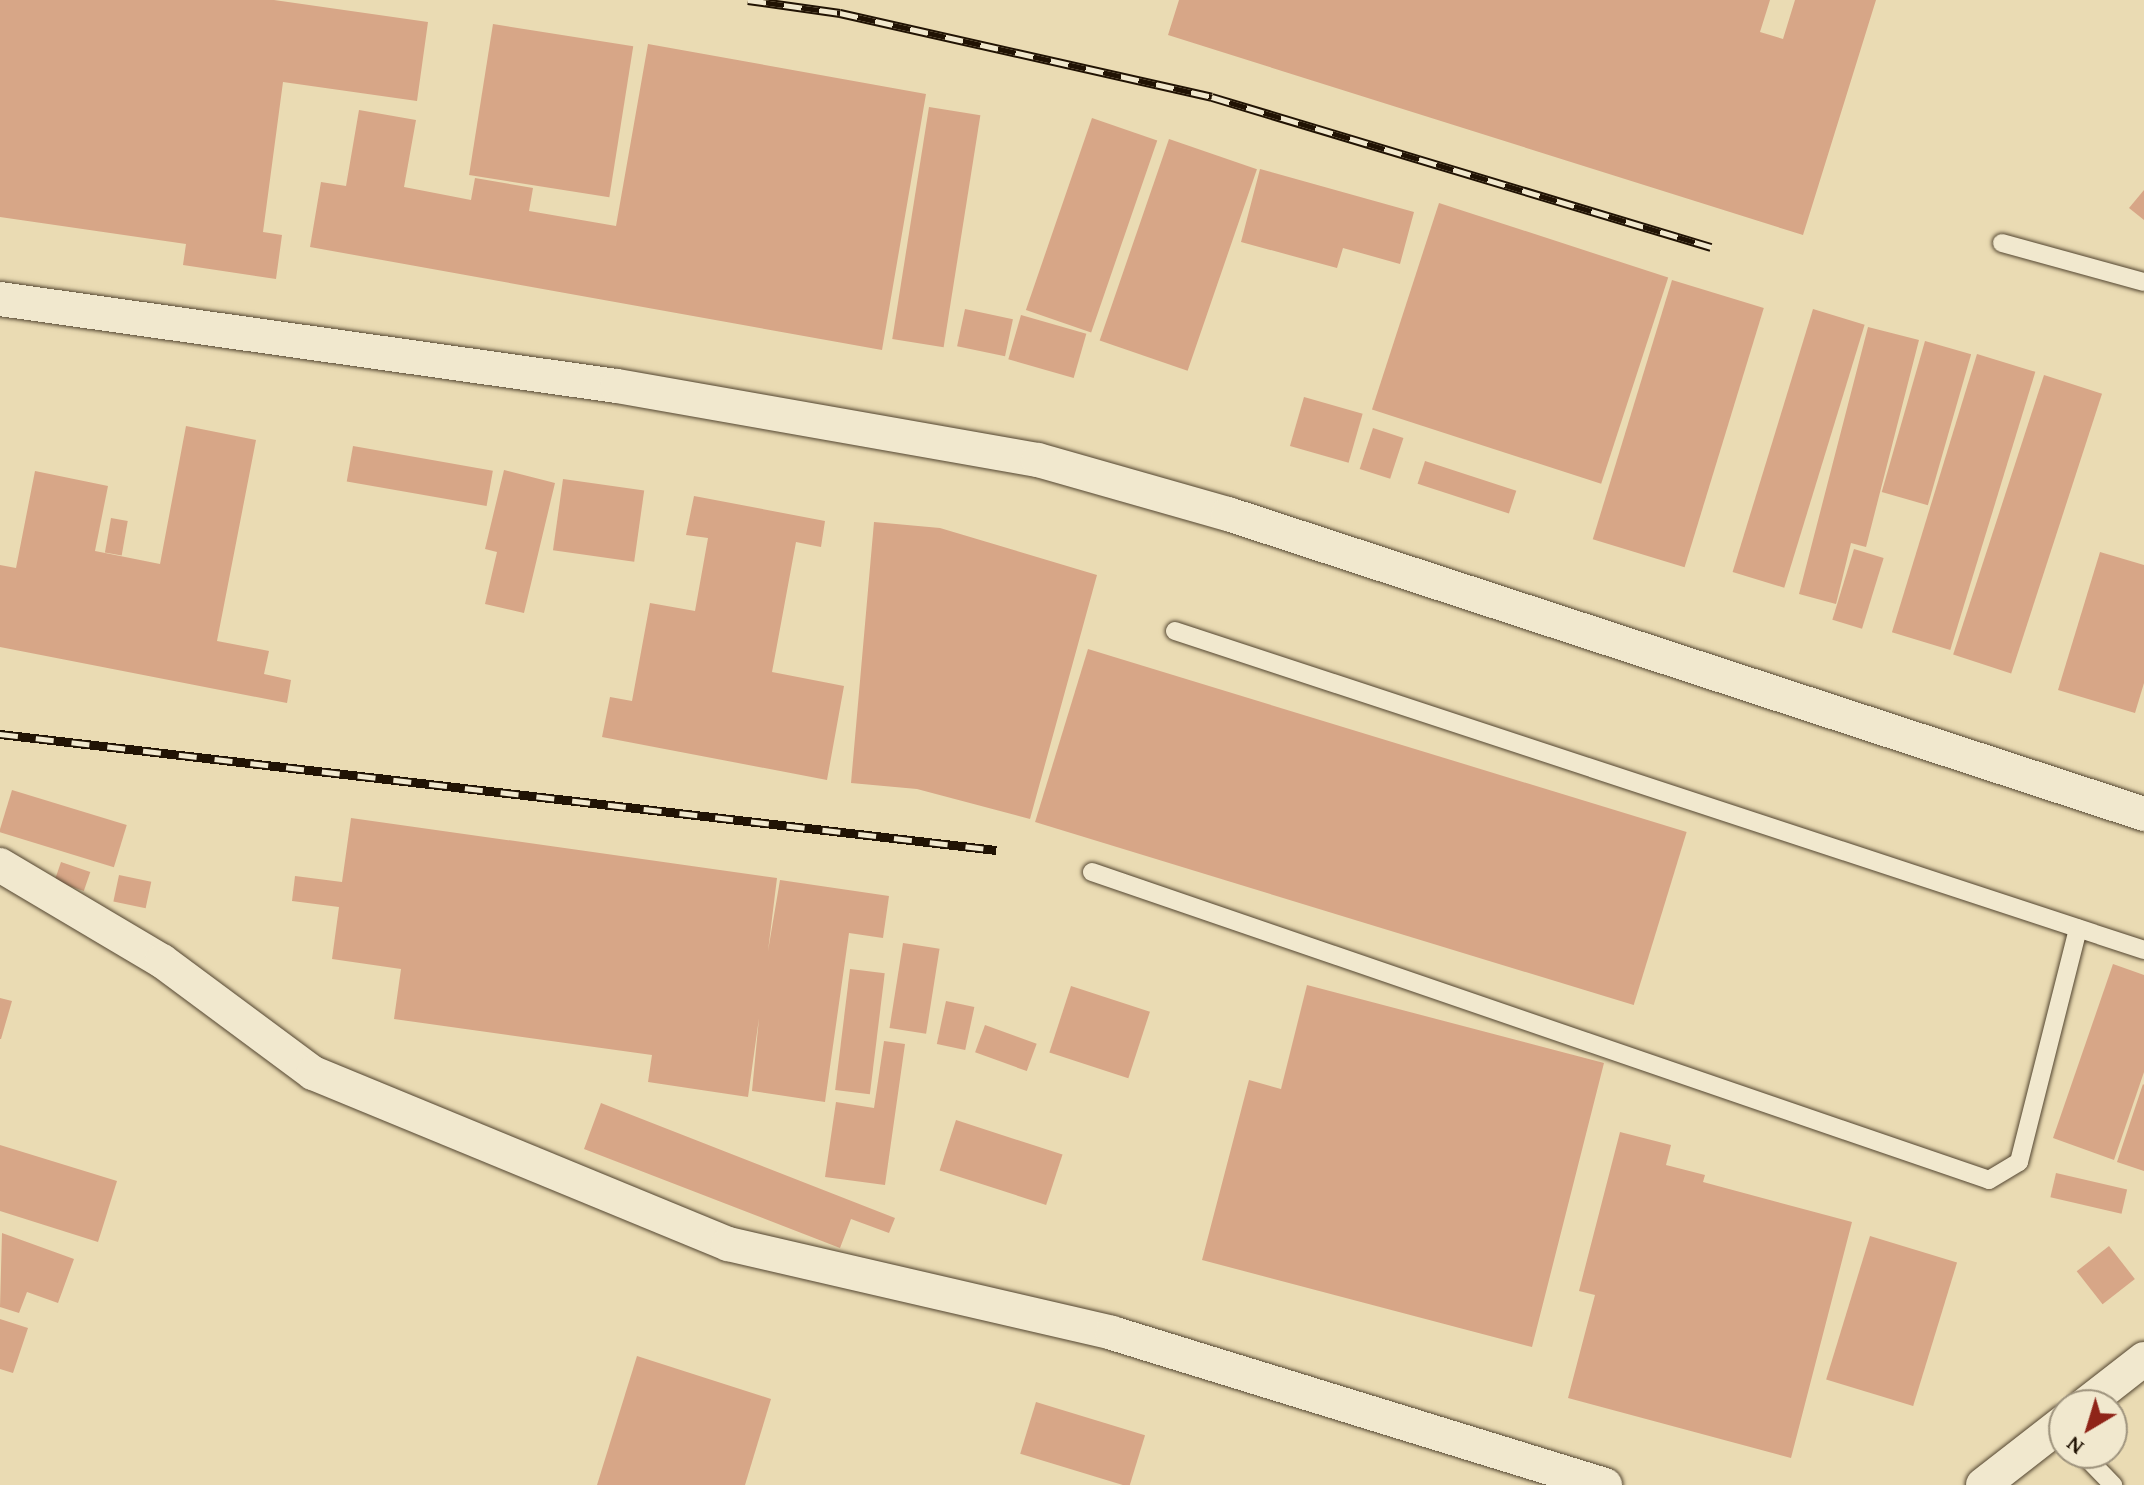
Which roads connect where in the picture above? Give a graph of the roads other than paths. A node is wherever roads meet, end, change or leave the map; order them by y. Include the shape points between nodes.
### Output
1 (2002, 243) dead end
2 (2144, 282) edge
3 (0, 299) edge
4 (1175, 631) dead end
5 (2144, 814) edge
6 (0, 865) edge
7 (1092, 872) dead end
8 (2078, 928) junction
9 (2144, 950) edge
10 (2144, 1359) edge
11 (2106, 1389) edge
12 (2048, 1438) edge
13 (2098, 1469) edge
14 (1605, 1485) edge
15 (1983, 1485) edge
16 (2113, 1485) edge

1 - 2 lane
3 - 5 street via 617,386 1038,460 1243,519
4 - 8 lane
6 - 14 street via 162,961 313,1073 728,1244 1112,1333
7 - 8 lane via 1989,1180 2019,1162
8 - 9 lane
10 - 11 street
12 - 15 street
13 - 16 lane

